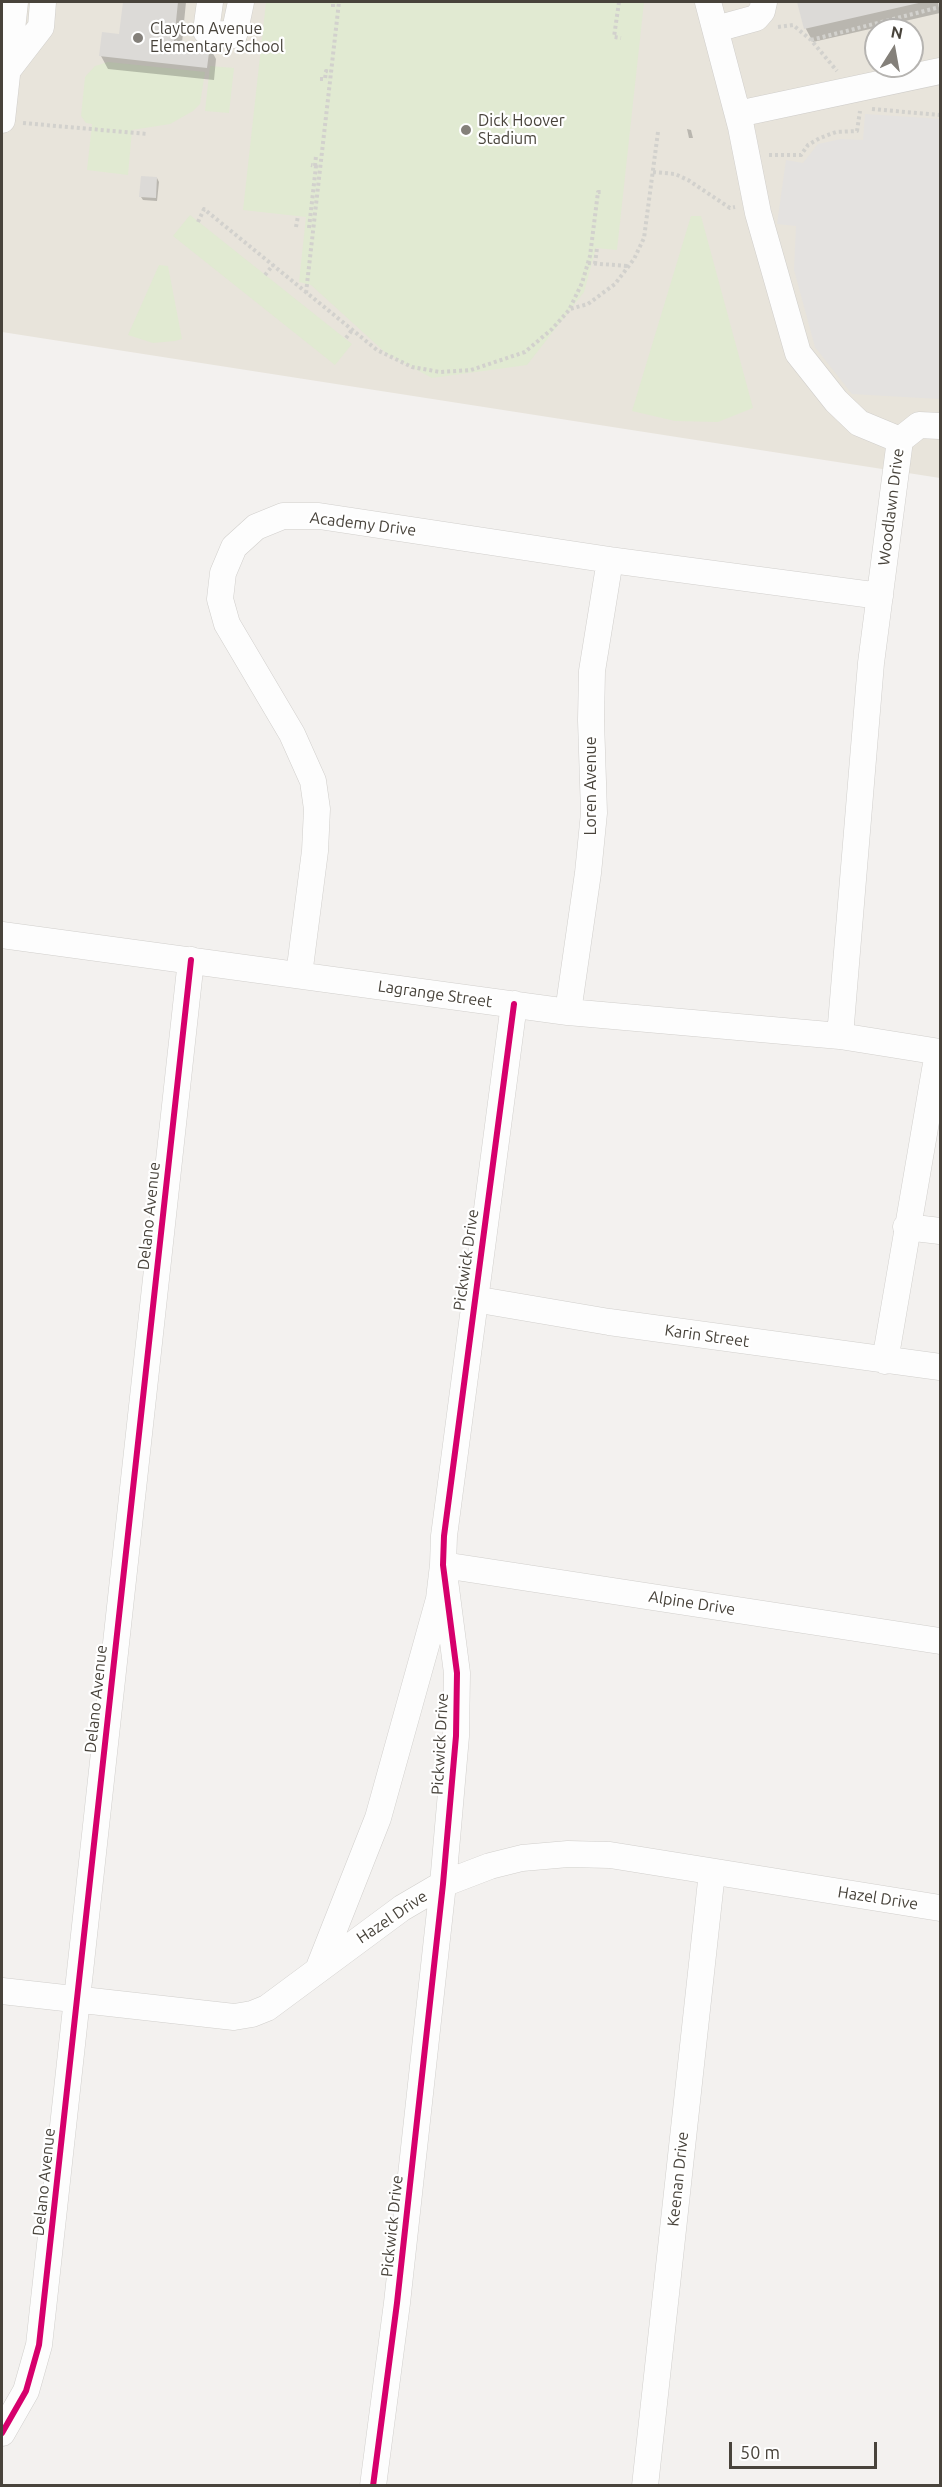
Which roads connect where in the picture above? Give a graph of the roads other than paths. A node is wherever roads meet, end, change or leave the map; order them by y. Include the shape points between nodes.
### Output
1 (15, 2) edge
2 (43, 2) edge
3 (210, 2) edge
4 (241, 2) edge
5 (708, 2) edge
6 (764, 2) edge
7 (716, 29) junction
8 (7, 71) junction
9 (940, 71) edge
10 (738, 114) junction
11 (10, 121) edge
12 (940, 426) edge
13 (900, 440) junction
14 (610, 560) junction
15 (880, 596) junction
16 (2, 935) edge
17 (191, 960) junction
18 (299, 975) junction
19 (514, 1004) junction
20 (568, 1012) junction
21 (840, 1036) junction
22 (939, 1052) edge
23 (906, 1227) junction
24 (940, 1231) edge
25 (474, 1299) junction
26 (885, 1361) junction
27 (940, 1367) edge
28 (443, 1565) junction
29 (940, 1641) edge
30 (712, 1872) junction
31 (443, 1884) junction
32 (940, 1908) edge
33 (318, 1970) junction
34 (2, 1991) edge
35 (77, 2000) junction
36 (2, 2433) edge
37 (373, 2486) edge
38 (645, 2486) edge

1 - 8 street
2 - 8 street via 41,27
3 - 4 street via 206,31 217,34 234,34
5 - 7 street, Woodlawn Drive
6 - 7 street via 756,18
7 - 10 street, Woodlawn Drive
8 - 11 street
9 - 10 street
10 - 13 street, Woodlawn Drive via 758,213 798,353 859,423
12 - 13 street via 919,425
13 - 15 street, Woodlawn Drive
14 - 15 street, Academy Drive
14 - 18 street, Academy Drive via 319,516 283,516 256,527 234,547 223,573 220,599 227,624 292,734 313,781 317,808 315,851
14 - 20 street, Loren Avenue via 592,672 594,813
15 - 21 street, Woodlawn Drive
16 - 17 street, Lagrange Street
17 - 18 street, Lagrange Street
17 - 35 street, Delano Avenue
18 - 19 street, Lagrange Street
19 - 20 street, Lagrange Street
19 - 25 street, Pickwick Drive
20 - 21 street, Lagrange Street
21 - 22 street, Lagrange Street
22 - 23 street
23 - 24 street
23 - 26 street
25 - 26 street, Karin Street
25 - 28 street, Pickwick Drive
26 - 27 street, Karin Street
28 - 29 street, Alpine Drive
28 - 31 street, Pickwick Drive via 457,1673 456,1736
28 - 33 street via 436,1609 378,1818
30 - 31 street, Hazel Drive via 610,1855 568,1854 522,1858
30 - 32 street, Hazel Drive
30 - 38 street, Keenan Drive
31 - 33 street, Hazel Drive via 402,1908
31 - 37 street, Pickwick Drive
33 - 35 street, Hazel Drive via 267,2008 234,2017
34 - 35 street, Hazel Drive
35 - 36 street, Delano Avenue via 39,2345 26,2391

